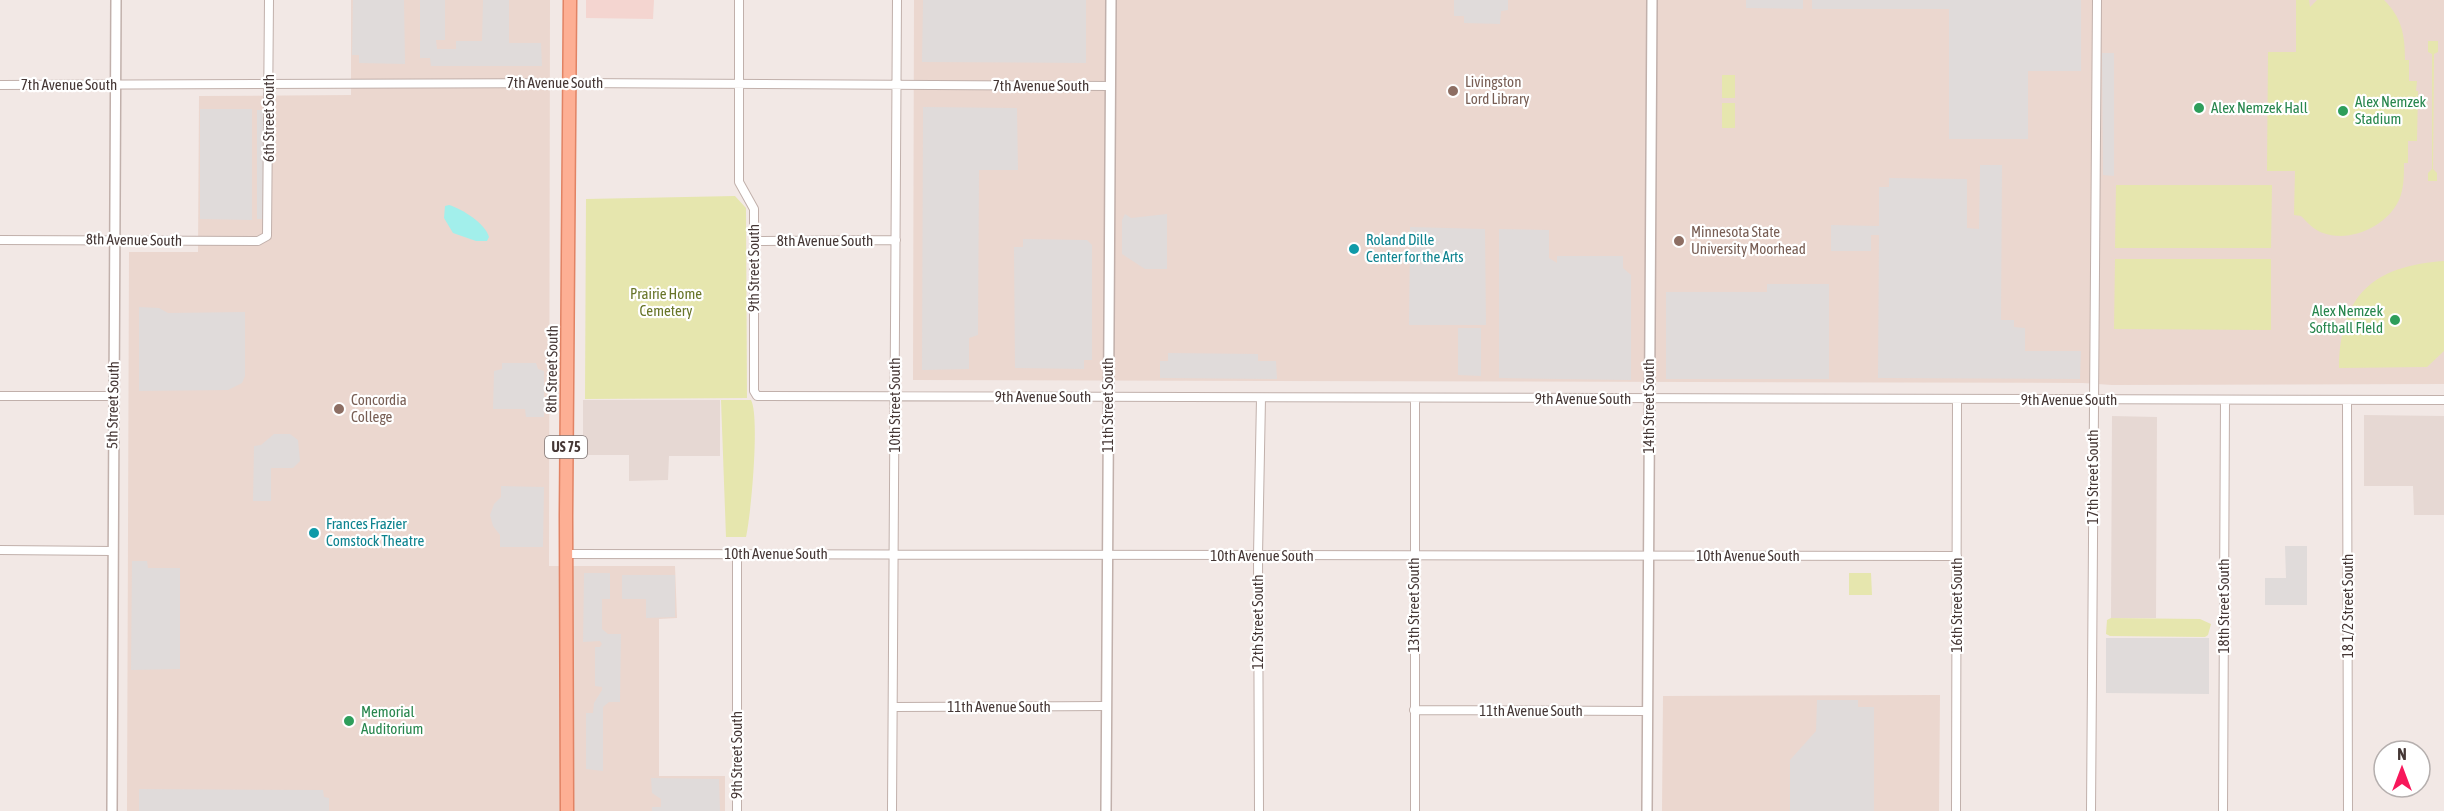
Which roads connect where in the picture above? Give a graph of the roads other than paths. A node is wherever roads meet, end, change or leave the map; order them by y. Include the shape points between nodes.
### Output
1 (116, 0) edge
2 (269, 0) edge
3 (570, 0) edge
4 (739, 0) edge
5 (897, 0) edge
6 (1111, 0) edge
7 (1652, 0) edge
8 (2097, 0) edge
9 (569, 83) junction
10 (116, 84) junction
11 (738, 84) junction
12 (0, 85) edge
13 (268, 85) junction
14 (897, 85) junction
15 (1110, 86) junction
16 (267, 236) joint
17 (0, 240) edge
18 (115, 240) junction
19 (896, 240) junction
20 (754, 241) junction
21 (0, 396) edge
22 (113, 396) junction
23 (757, 396) joint
24 (895, 397) junction
25 (1108, 398) junction
26 (1261, 398) junction
27 (1415, 398) junction
28 (1650, 399) junction
29 (1957, 400) junction
30 (2093, 400) junction
31 (2225, 400) junction
32 (2444, 400) edge
33 (2347, 401) junction
34 (0, 550) edge
35 (112, 551) junction
36 (566, 554) junction
37 (737, 554) junction
38 (894, 555) junction
39 (1107, 555) junction
40 (1258, 556) junction
41 (1414, 556) junction
42 (1648, 556) junction
43 (1957, 556) junction
44 (1105, 706) junction
45 (893, 707) junction
46 (1414, 710) junction
47 (1647, 711) junction
48 (112, 811) edge
49 (567, 811) edge
50 (737, 811) edge
51 (892, 811) edge
52 (1106, 811) edge
53 (1259, 811) edge
54 (1415, 811) edge
55 (1647, 811) edge
56 (1956, 811) edge
57 (2091, 811) edge
58 (2223, 811) edge
59 (2348, 811) edge

1 - 10 street, 5th Street South
2 - 13 street, 6th Street South
3 - 9 main road, 8th Street South / US 75
4 - 11 street, 9th Street South
5 - 14 street, 10th Street South
6 - 15 street, 11th Street South
7 - 28 street, 14th Street South
8 - 30 street, 17th Street South
9 - 11 street, 7th Avenue South
9 - 13 street, 7th Avenue South
9 - 36 main road, 8th Street South / US 75
10 - 12 street, 7th Avenue South
10 - 13 street, 7th Avenue South
10 - 18 street, 5th Street South
11 - 14 street, 7th Avenue South
11 - 20 street, 9th Street South via 739,182 754,209
13 - 16 street, 6th Street South
14 - 15 street, 7th Avenue South
14 - 19 street, 10th Street South
15 - 25 street, 11th Street South
16 - 18 street, 8th Avenue South via 258,241
17 - 18 street, 8th Avenue South
18 - 22 street, 5th Street South
19 - 20 street, 8th Avenue South
19 - 24 street, 10th Street South
20 - 23 street, 9th Street South
21 - 22 street
22 - 35 street, 5th Street South
23 - 24 street, 9th Avenue South
24 - 25 street, 9th Avenue South
24 - 38 street, 10th Street South
25 - 26 street, 9th Avenue South
25 - 39 street, 11th Street South
26 - 27 street, 9th Avenue South
26 - 40 street, 12th Street South
27 - 28 street, 9th Avenue South
27 - 41 street, 13th Street South
28 - 29 street, 9th Avenue South
28 - 42 street, 14th Street South
29 - 30 street, 9th Avenue South
29 - 43 street, 16th Street South
30 - 31 street, 9th Avenue South
30 - 57 street, 17th Street South
31 - 33 street, 9th Avenue South
31 - 58 street, 18th Street South
32 - 33 street, 9th Avenue South
33 - 59 street, 18 1/2 Street South
34 - 35 street
35 - 48 street, 5th Street South
36 - 37 street, 10th Avenue South
36 - 49 main road, 8th Street South / US 75
37 - 38 street, 10th Avenue South
37 - 50 street, 9th Street South
38 - 39 street, 10th Avenue South
38 - 45 street, 10th Street South
39 - 40 street, 10th Avenue South
39 - 44 street, 11th Street South
40 - 41 street, 10th Avenue South
40 - 53 street, 12th Street South
41 - 42 street, 10th Avenue South
41 - 46 street, 13th Street South
42 - 43 street, 10th Avenue South
42 - 47 street, 14th Street South
43 - 56 street, 16th Street South
44 - 45 street, 11th Avenue South
44 - 52 street, 11th Street South
45 - 51 street, 10th Street South
46 - 47 street, 11th Avenue South
46 - 54 street, 13th Street South
47 - 55 street, 14th Street South

